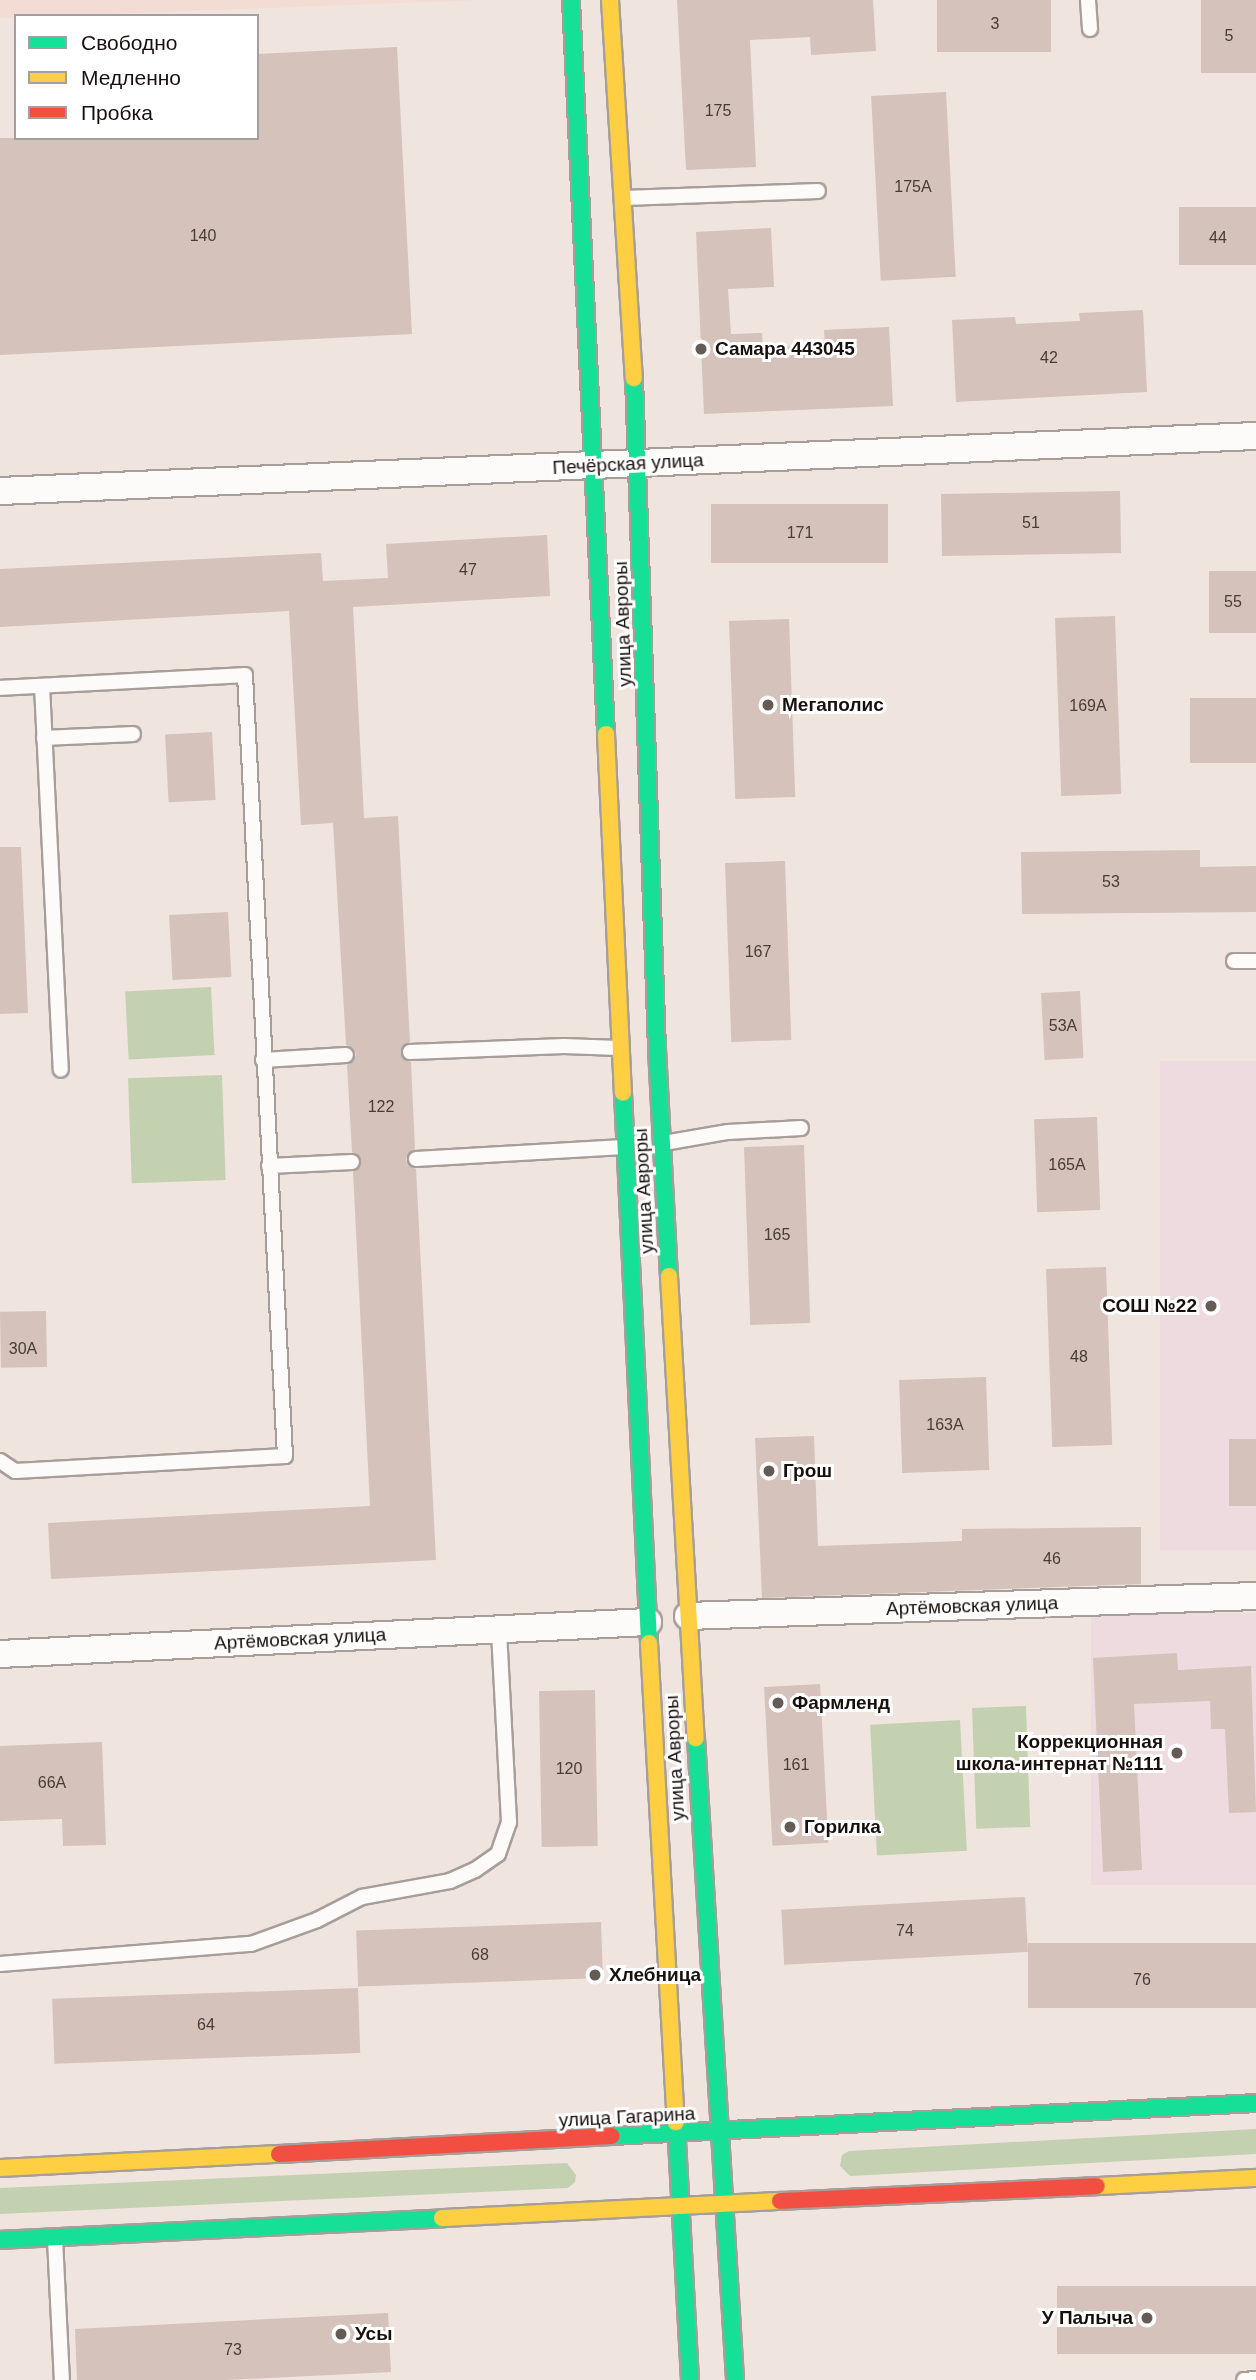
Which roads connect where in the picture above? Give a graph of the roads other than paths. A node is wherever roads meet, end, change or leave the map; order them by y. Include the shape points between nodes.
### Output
1 (571, 0) edge
2 (610, 0) edge
3 (1088, 0) edge
4 (1090, 29) dead end
5 (818, 191) dead end
6 (622, 198) junction
7 (1256, 436) edge
8 (639, 465) junction
9 (592, 466) junction
10 (0, 491) edge
11 (42, 686) junction
12 (0, 688) edge
13 (132, 734) dead end
14 (44, 738) junction
15 (1234, 961) dead end
16 (1256, 961) edge
17 (620, 1048) junction
18 (410, 1052) dead end
19 (346, 1055) dead end
20 (263, 1060) junction
21 (61, 1070) dead end
22 (801, 1128) dead end
23 (663, 1143) junction
24 (625, 1146) junction
25 (416, 1159) dead end
26 (352, 1162) dead end
27 (269, 1166) junction
28 (0, 1461) edge
29 (1256, 1596) edge
30 (688, 1616) junction
31 (648, 1622) junction
32 (499, 1630) junction
33 (0, 1654) edge
34 (0, 1964) edge
35 (1256, 2103) edge
36 (719, 2133) junction
37 (674, 2135) junction
38 (0, 2168) edge
39 (1256, 2178) edge
40 (724, 2204) junction
41 (678, 2206) junction
42 (55, 2237) junction
43 (0, 2240) edge
44 (1256, 2379) edge
45 (62, 2380) edge
46 (690, 2380) edge
47 (735, 2380) edge
48 (1244, 2380) edge

1 - 9 main road, улица Авроры
2 - 6 main road, улица Авроры
3 - 4 lane
5 - 6 lane
6 - 8 main road, улица Авроры
7 - 8 street, Печёрская улица
8 - 9 street, Печёрская улица
8 - 23 main road, улица Авроры
9 - 10 street, Печёрская улица
9 - 17 main road, улица Авроры
11 - 12 lane
11 - 14 lane
11 - 20 lane via 245,675
13 - 14 lane
14 - 21 lane
15 - 16 lane
17 - 18 lane
17 - 24 main road, улица Авроры
19 - 20 lane
20 - 27 lane
22 - 23 lane via 728,1132
23 - 30 main road, улица Авроры
24 - 25 lane
24 - 31 main road, улица Авроры
26 - 27 lane
27 - 28 lane via 285,1456 15,1471
29 - 30 street, Артёмовская улица
30 - 36 main road, улица Авроры
31 - 32 street, Артёмовская улица
31 - 37 main road, улица Авроры
32 - 33 street, Артёмовская улица
32 - 34 lane via 509,1822 498,1854 475,1870 450,1881 362,1898 251,1944
35 - 36 main road, улица Гагарина
36 - 37 main road, улица Гагарина
36 - 40 main road, улица Авроры
37 - 38 main road, улица Гагарина
37 - 41 main road, улица Авроры
39 - 40 main road
40 - 41 main road
40 - 47 main road, улица Авроры
41 - 42 main road
41 - 46 main road, улица Авроры
42 - 43 main road
42 - 45 lane
44 - 48 lane

